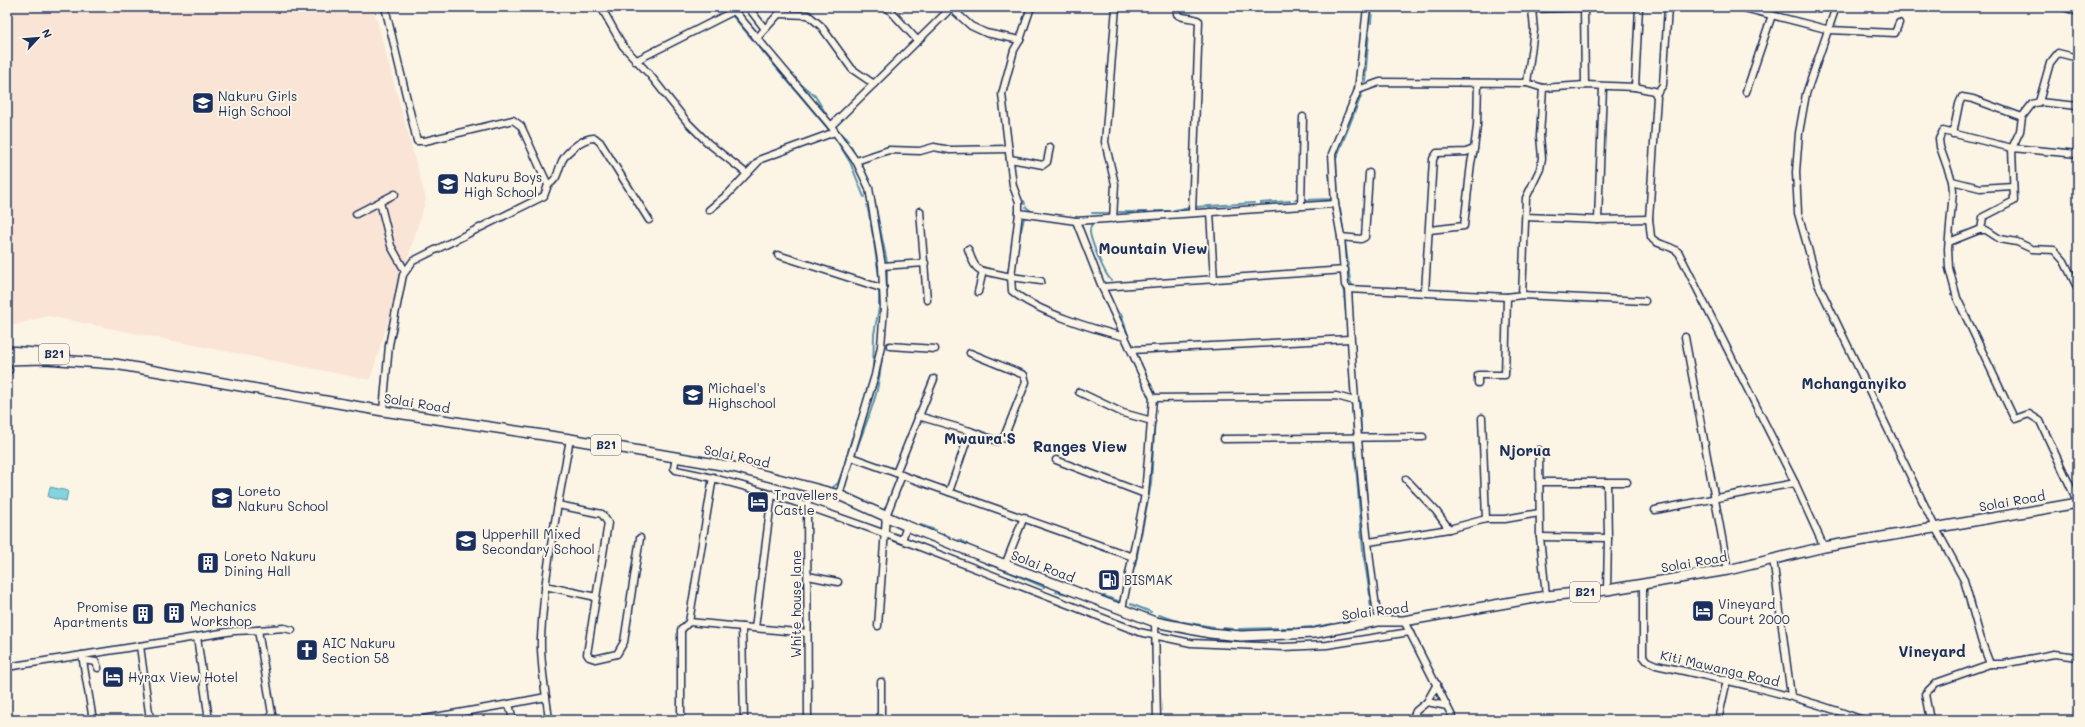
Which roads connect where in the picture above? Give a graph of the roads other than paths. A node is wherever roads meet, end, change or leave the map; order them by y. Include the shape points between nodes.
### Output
1 (385, 7) edge
2 (601, 7) edge
3 (748, 7) edge
4 (785, 7) edge
5 (887, 7) edge
6 (951, 7) edge
7 (1031, 7) edge
8 (1116, 7) edge
9 (1177, 7) edge
10 (1367, 7) edge
11 (1584, 7) edge
12 (1601, 7) edge
13 (1639, 7) edge
14 (1668, 7) edge
15 (1740, 7) edge
16 (1836, 7) edge
17 (2064, 7) edge
18 (1532, 8) edge
19 (732, 9) edge
20 (2078, 12) edge
21 (779, 14) junction
22 (1772, 16) junction
23 (1899, 23) dead end
24 (765, 29) junction
25 (1830, 30) junction
26 (757, 38) junction
27 (1020, 40) junction
28 (918, 41) junction
29 (2078, 58) edge
30 (635, 61) junction
31 (1478, 83) junction
32 (1527, 83) junction
33 (874, 84) junction
34 (1585, 85) junction
35 (1603, 87) junction
36 (1635, 87) junction
37 (1543, 88) junction
38 (1358, 90) junction
39 (1746, 92) dead end
40 (1656, 94) junction
41 (2039, 102) junction
42 (2078, 106) edge
43 (1303, 117) dead end
44 (2022, 117) junction
45 (831, 126) junction
46 (835, 132) junction
47 (1953, 134) junction
48 (1050, 147) dead end
49 (2012, 148) junction
50 (1008, 149) junction
51 (1474, 149) junction
52 (2078, 154) edge
53 (1010, 159) junction
54 (856, 161) junction
55 (746, 173) junction
56 (1369, 173) dead end
57 (1952, 180) junction
58 (548, 185) junction
59 (2013, 186) junction
60 (395, 194) dead end
61 (380, 202) junction
62 (1335, 204) junction
63 (1301, 206) junction
64 (709, 210) dead end
65 (920, 210) dead end
66 (1210, 212) junction
67 (1192, 213) junction
68 (356, 214) dead end
69 (1019, 214) junction
70 (1526, 217) junction
71 (1113, 219) junction
72 (1649, 219) junction
73 (649, 220) dead end
74 (1598, 220) junction
75 (1076, 221) junction
76 (1430, 230) junction
77 (1981, 230) junction
78 (1341, 237) junction
79 (1949, 242) junction
80 (968, 248) dead end
81 (778, 255) dead end
82 (925, 263) junction
83 (882, 266) junction
84 (1345, 270) junction
85 (406, 271) junction
86 (983, 271) junction
87 (1011, 277) junction
88 (1214, 280) junction
89 (1042, 281) dead end
90 (1102, 287) junction
91 (884, 289) junction
92 (1348, 289) junction
93 (2078, 289) edge
94 (978, 292) dead end
95 (1425, 292) junction
96 (1522, 295) junction
97 (1507, 297) junction
98 (927, 300) dead end
99 (1645, 301) dead end
100 (1125, 337) junction
101 (1685, 337) dead end
102 (1350, 339) junction
103 (890, 346) dead end
104 (935, 348) dead end
105 (7, 350) edge
106 (1131, 350) junction
107 (970, 353) dead end
108 (7, 360) edge
109 (100, 362) junction
110 (934, 379) dead end
111 (1478, 383) dead end
112 (1079, 392) dead end
113 (1153, 398) junction
114 (1355, 401) junction
115 (383, 411) junction
116 (918, 416) junction
117 (1482, 418) dead end
118 (1152, 421) junction
119 (970, 431) junction
120 (1423, 437) dead end
121 (1357, 438) junction
122 (570, 439) junction
123 (1224, 439) dead end
124 (1539, 450) dead end
125 (676, 457) junction
126 (851, 457) junction
127 (1056, 460) dead end
128 (899, 474) junction
129 (713, 477) junction
130 (1406, 479) dead end
131 (1540, 482) junction
132 (1607, 482) junction
133 (1627, 482) dead end
134 (1795, 483) junction
135 (811, 488) junction
136 (949, 492) junction
137 (772, 494) junction
138 (1146, 494) junction
139 (839, 495) junction
140 (1716, 498) junction
141 (2078, 503) edge
142 (558, 505) junction
143 (807, 506) junction
144 (1654, 510) dead end
145 (1539, 513) junction
146 (886, 516) junction
147 (1024, 517) junction
148 (1486, 519) junction
149 (907, 526) junction
150 (1935, 527) junction
151 (1449, 529) junction
152 (884, 533) junction
153 (1540, 536) junction
154 (640, 538) dead end
155 (1608, 538) junction
156 (902, 540) junction
157 (1369, 542) junction
158 (1824, 547) junction
159 (1133, 557) junction
160 (1774, 558) junction
161 (1006, 565) junction
162 (1728, 570) junction
163 (808, 576) junction
164 (838, 582) dead end
165 (1643, 584) junction
166 (546, 586) junction
167 (1608, 590) junction
168 (1546, 596) junction
169 (596, 597) junction
170 (1122, 609) junction
171 (1378, 621) junction
172 (1404, 621) junction
173 (689, 622) junction
174 (1155, 622) junction
175 (878, 626) dead end
176 (742, 627) junction
177 (755, 628) junction
178 (258, 630) junction
179 (292, 630) dead end
180 (1410, 632) junction
181 (807, 633) junction
182 (1155, 634) junction
183 (197, 637) junction
184 (140, 646) junction
185 (2078, 657) edge
186 (83, 658) junction
187 (1990, 664) junction
188 (7, 667) edge
189 (98, 668) dead end
190 (1727, 680) junction
191 (881, 682) dead end
192 (1437, 684) junction
193 (1791, 696) junction
194 (546, 697) junction
195 (1427, 702) junction
196 (508, 704) junction
197 (1447, 706) junction
198 (273, 719) edge
199 (93, 720) edge
200 (150, 720) edge
201 (209, 720) edge
202 (264, 720) edge
203 (418, 720) edge
204 (513, 720) edge
205 (550, 720) edge
206 (681, 720) edge
207 (744, 720) edge
208 (808, 720) edge
209 (881, 720) edge
210 (1157, 720) edge
211 (1412, 720) edge
212 (1454, 720) edge
213 (1718, 720) edge
214 (1864, 720) edge
215 (1930, 720) edge

1 - 58 street via 417,141 514,120 521,126
2 - 30 street via 623,46
3 - 24 street
4 - 21 street
5 - 28 street
6 - 27 street via 971,26 986,33
6 - 28 street
7 - 27 street
8 - 71 street via 1105,142 1115,180
9 - 67 street via 1177,14 1180,17 1200,21
10 - 38 street
11 - 12 street
11 - 18 street
11 - 34 street
13 - 36 street
14 - 40 street via 1663,85
15 - 22 street
16 - 25 street
17 - 20 street
18 - 32 street via 1534,30
19 - 26 street
19 - 30 street
21 - 24 street
21 - 33 street via 808,15 821,26 852,69
22 - 25 street
22 - 39 street
23 - 25 street via 1895,33
24 - 26 street
25 - 150 street via 1806,94 1799,133 1796,172 1798,213 1818,284
26 - 45 street
27 - 50 street via 1014,50 1002,94
28 - 33 street
29 - 41 street via 2058,53 2052,58
30 - 55 street via 650,75 688,123 708,143
31 - 32 street
31 - 38 street via 1380,82
31 - 51 street
32 - 37 street
33 - 45 street
34 - 35 street
34 - 37 street
35 - 36 street
35 - 74 street
36 - 40 street via 1654,91
37 - 70 street via 1541,163 1526,198
38 - 62 street via 1332,154
40 - 72 street
41 - 42 street
41 - 44 street via 2032,104
43 - 63 street
44 - 47 street via 1962,97
44 - 49 street via 2020,131
45 - 46 street
46 - 54 street
46 - 55 street via 761,159
47 - 49 street
47 - 57 street via 1943,131 1939,139
48 - 53 street via 1048,162 1043,164
49 - 52 street
49 - 59 street
50 - 53 street
50 - 54 street via 950,150 934,147 920,151 889,150
51 - 76 street via 1470,163 1464,226
51 - 76 street via 1466,152 1438,153 1433,159
53 - 69 street
54 - 83 street via 869,188
55 - 64 street via 728,194
56 - 78 street via 1365,237
57 - 59 street via 1980,188
57 - 79 street
58 - 73 street via 557,177 561,163 568,154 586,139 595,138
58 - 85 street via 544,196 413,261
59 - 77 street via 2014,201 1983,217
60 - 61 street
61 - 68 street
61 - 85 street via 391,246
62 - 63 street
62 - 78 street
63 - 66 street
65 - 82 street
66 - 67 street
66 - 88 street
67 - 71 street
69 - 75 street
69 - 87 street
70 - 74 street
70 - 96 street
71 - 75 street
72 - 74 street
72 - 134 street via 1652,240 1669,245 1679,253
75 - 90 street
76 - 95 street
77 - 79 street
77 - 93 street via 2032,249 2054,250 2064,261
78 - 84 street
79 - 141 street via 1949,268 1957,298 2013,416 2015,419 2029,414 2040,421
80 - 86 street via 974,264
81 - 91 street
82 - 83 street
82 - 98 street
83 - 91 street
84 - 88 street
84 - 92 street via 1345,285
85 - 115 street via 403,275 389,345
86 - 87 street
86 - 94 street
87 - 89 street
87 - 100 street via 1012,291 1017,296 1099,331
88 - 90 street
90 - 100 street
91 - 126 street via 881,346 876,375
92 - 95 street
92 - 102 street
95 - 97 street
96 - 97 street
96 - 99 street
97 - 111 street via 1505,375 1478,375
100 - 106 street
101 - 140 street
102 - 106 street
102 - 114 street
103 - 104 street
105 - 109 highway, B21 via 52,353
106 - 113 street
107 - 119 street via 1024,375 1026,382 1004,436 997,441
108 - 109 highway, Solai Road / B21
109 - 115 highway, Solai Road / B21
110 - 116 street
112 - 118 street via 1123,413
113 - 114 street via 1336,396
113 - 118 street
114 - 121 street
115 - 122 highway, Solai Road / B21
116 - 119 street
116 - 128 street
117 - 148 street
118 - 138 street
119 - 136 street
120 - 121 street
121 - 123 street
121 - 157 street
122 - 125 highway, Solai Road / B21
122 - 142 street
124 - 131 street
125 - 129 street via 676,470
125 - 135 highway, Solai Road / B21 via 733,467
126 - 128 street
126 - 139 street
127 - 138 street
128 - 136 street
128 - 146 street
129 - 137 street
129 - 173 street
130 - 151 street
131 - 132 street
131 - 145 street
132 - 133 street
132 - 155 street
134 - 140 street
134 - 158 street
135 - 139 highway, Solai Road / B21
135 - 143 street, White house lane
136 - 147 street
137 - 143 street
137 - 177 street
138 - 159 street
139 - 146 highway, Solai Road / B21
140 - 144 street
140 - 162 street
141 - 150 highway, Solai Road / B21
142 - 166 street
142 - 169 street via 602,514 606,518 608,523
143 - 152 street
143 - 163 street, White house lane
145 - 148 street via 1505,519
145 - 153 street
146 - 149 highway, Solai Road / B21
146 - 152 street
147 - 159 street
147 - 161 street
148 - 151 street
149 - 156 street
149 - 161 highway, Solai Road / B21
150 - 158 highway, Solai Road / B21
150 - 187 street via 1964,580
151 - 157 street
152 - 156 street
152 - 175 street
153 - 155 street
153 - 168 street
154 - 169 street via 624,642 617,654 595,658 589,657 588,654
155 - 167 street
156 - 182 street via 1132,629
157 - 171 street
158 - 160 highway, Solai Road / B21
159 - 170 street
160 - 162 highway, Solai Road / B21
160 - 193 street
161 - 170 highway, Solai Road / B21
162 - 165 highway, Solai Road / B21
163 - 164 street
163 - 181 street, White house lane
165 - 167 highway, Solai Road / B21
165 - 190 street, Kiti Mawanga Road via 1643,656 1647,661
166 - 169 street
166 - 194 street via 541,639
167 - 168 highway, Solai Road / B21
168 - 172 highway, Solai Road / B21
170 - 174 highway, Solai Road / B21
171 - 172 highway, Solai Road / B21
171 - 174 highway, Solai Road / B21 via 1315,633 1270,636 1210,633
172 - 180 street
173 - 176 street
173 - 206 street via 681,630
174 - 182 street
176 - 177 street
176 - 207 street
177 - 181 street
178 - 179 street
178 - 183 street
178 - 198 street
180 - 182 street via 1327,645 1284,647 1190,643
180 - 192 street
181 - 208 street, White house lane
182 - 210 street
183 - 184 street
183 - 201 street
184 - 186 street
184 - 200 street
185 - 187 street via 2054,654 2003,664
186 - 188 street
186 - 189 street via 96,662
186 - 199 street
187 - 215 street via 1936,683 1925,694
190 - 193 street, Kiti Mawanga Road
190 - 213 street
191 - 209 street
192 - 195 street
192 - 197 street
193 - 214 street, Kiti Mawanga Road
194 - 196 street
194 - 205 street
195 - 197 street
195 - 211 street via 1416,711
196 - 203 street
196 - 204 street
197 - 212 street
198 - 202 street

